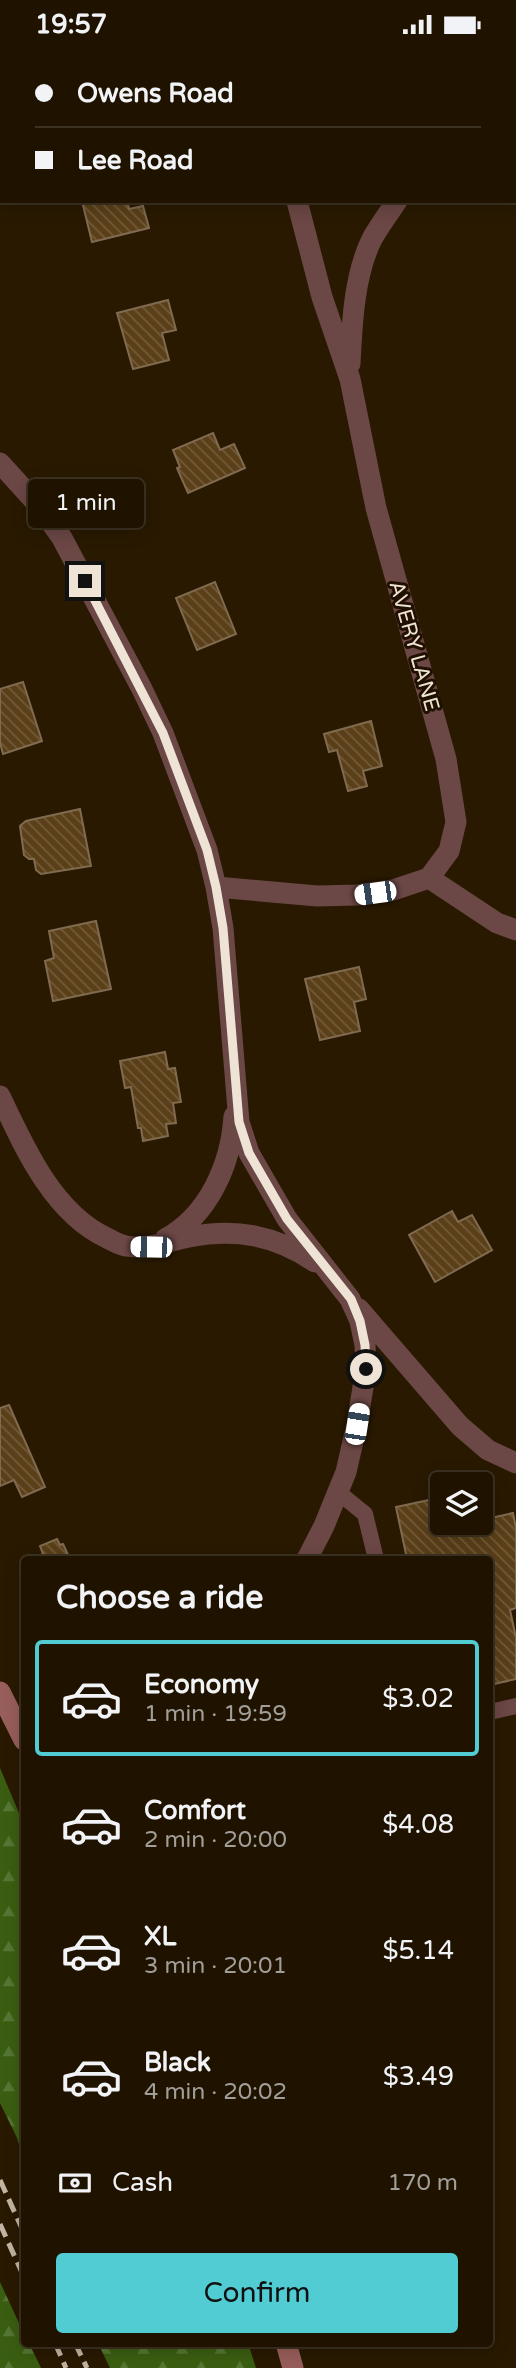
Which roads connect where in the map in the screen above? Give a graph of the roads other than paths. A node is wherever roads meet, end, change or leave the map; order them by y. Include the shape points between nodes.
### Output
1 (297, 203) edge
2 (396, 203) edge
3 (350, 379) junction
4 (0, 463) edge
5 (429, 878) junction
6 (216, 887) junction
7 (516, 930) edge
8 (235, 1090) junction
9 (0, 1096) edge
10 (151, 1247) junction
11 (326, 1269) junction
12 (351, 1299) junction
13 (516, 1463) edge
14 (338, 1492) junction
15 (309, 1556) edge
16 (375, 1556) edge
17 (0, 1692) edge
18 (516, 1706) edge
19 (493, 1711) edge
20 (21, 1734) edge
21 (287, 2347) edge
22 (293, 2368) edge

1 - 3 street, AVERY LANE
2 - 3 street via 372,239 358,283
3 - 5 street, AVERY LANE via 376,509 452,792 456,821 449,851
4 - 6 street via 62,538 142,689 207,850
5 - 6 street via 358,895
5 - 7 street via 496,923
6 - 8 street
8 - 10 street via 233,1137 220,1178 199,1211
8 - 11 street via 249,1153 287,1219
9 - 10 street via 35,1164 76,1218 124,1246
10 - 11 street via 226,1233 262,1236 295,1248
11 - 12 street
12 - 13 street via 460,1426 488,1450
12 - 14 street via 360,1321 366,1369
14 - 15 street
14 - 16 lane via 365,1514
17 - 20 main road
18 - 19 lane
21 - 22 main road

